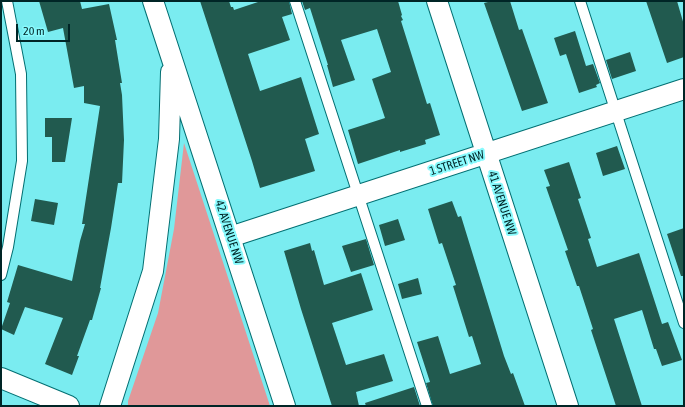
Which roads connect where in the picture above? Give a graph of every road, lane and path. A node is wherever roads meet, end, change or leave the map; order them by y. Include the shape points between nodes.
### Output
1 (7, 1) edge
2 (153, 1) edge
3 (295, 1) edge
4 (436, 1) edge
5 (580, 1) edge
6 (172, 58) junction
7 (684, 89) edge
8 (616, 111) junction
9 (486, 153) junction
10 (358, 195) junction
11 (230, 237) junction
12 (1, 275) edge
13 (684, 323) edge
14 (1, 378) edge
15 (69, 406) edge
16 (110, 406) edge
17 (285, 406) edge
18 (427, 406) edge
19 (568, 406) edge

1 - 12 lane via 21,74 22,161
2 - 6 street, 42 AVENUE NW
3 - 10 lane
4 - 9 street, 41 AVENUE NW
5 - 8 lane
6 - 11 street, 42 AVENUE NW
6 - 16 street, 42 AVENUE NW via 169,139 153,271
7 - 8 street, 1 STREET NW
8 - 9 street, 1 STREET NW
8 - 13 lane
9 - 10 street, 1 STREET NW
9 - 19 street, 41 AVENUE NW
10 - 11 street, 1 STREET NW
10 - 18 lane
11 - 17 street, 42 AVENUE NW
14 - 15 street

